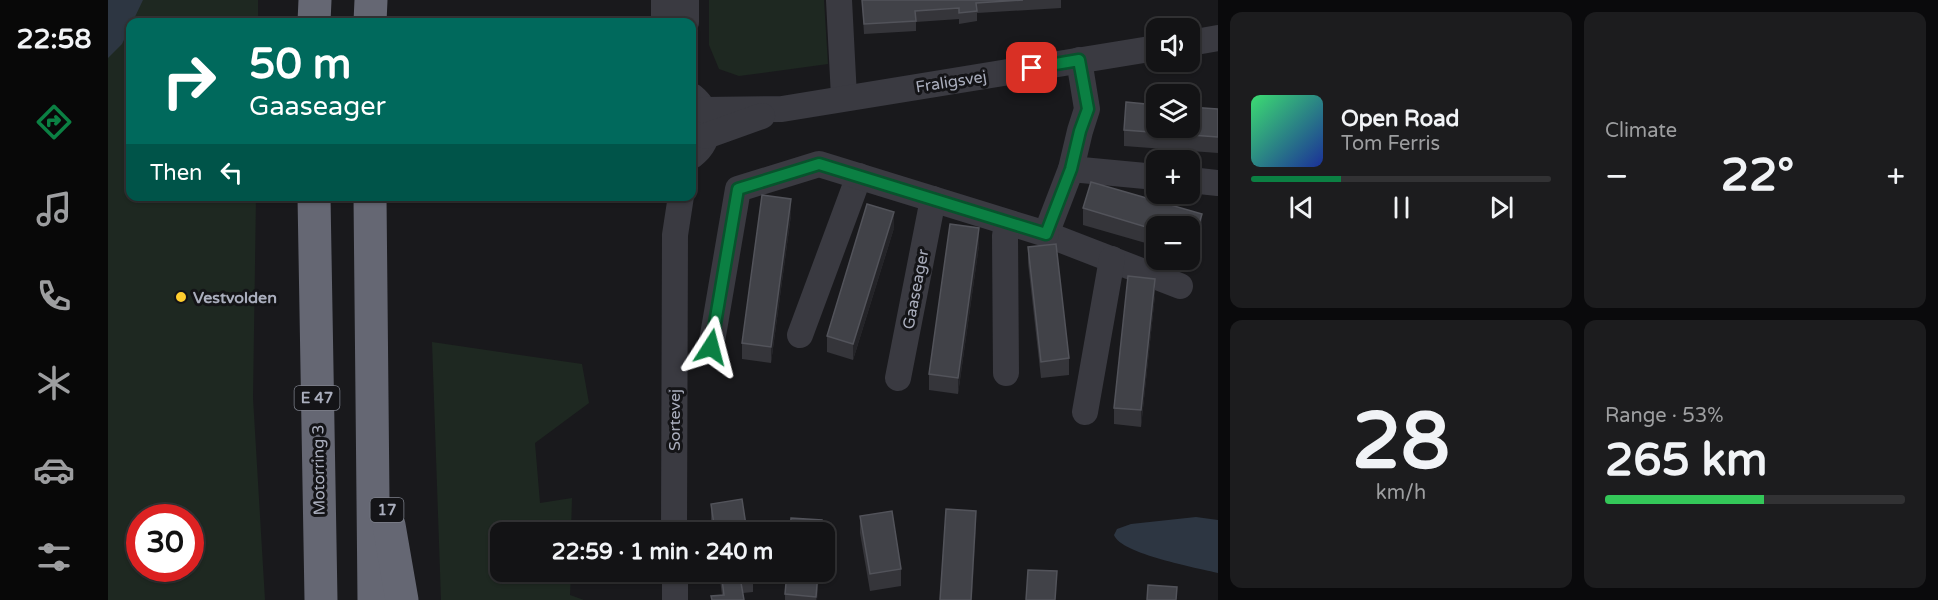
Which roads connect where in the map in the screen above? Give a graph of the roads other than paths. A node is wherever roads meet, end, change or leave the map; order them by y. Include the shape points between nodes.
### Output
1 (315, 0) edge
2 (371, 0) edge
3 (664, 0) edge
4 (686, 0) edge
5 (838, 0) edge
6 (314, 18) edge
7 (370, 18) edge
8 (664, 18) edge
9 (686, 18) edge
10 (1218, 38) edge
11 (1200, 41) edge
12 (1146, 50) edge
13 (1079, 60) junction
14 (844, 98) junction
15 (698, 103) edge
16 (782, 109) junction
17 (699, 146) edge
18 (1071, 169) junction
19 (859, 176) junction
20 (1146, 176) edge
21 (1200, 181) edge
22 (1218, 183) edge
23 (933, 199) junction
24 (314, 201) edge
25 (370, 201) edge
26 (668, 201) edge
27 (680, 201) edge
28 (1006, 223) junction
29 (1046, 234) junction
30 (675, 235) junction
31 (1112, 259) junction
32 (1180, 286) dead end
33 (800, 335) dead end
34 (711, 347) dead end
35 (1006, 373) dead end
36 (898, 378) dead end
37 (1085, 412) dead end
38 (372, 420) junction
39 (674, 522) edge
40 (675, 582) edge
41 (321, 600) edge
42 (374, 600) edge
43 (402, 600) edge
44 (675, 600) edge

1 - 6 highway
2 - 7 highway
3 - 8 street
4 - 9 street
5 - 14 street
10 - 11 street
12 - 13 street, Fraligsvej
13 - 14 street, Fraligsvej
13 - 18 street via 1088,109
14 - 16 street, Fraligsvej
15 - 16 street, Fraligsvej
15 - 17 street via 708,128
16 - 17 street, Fraligsvej
18 - 20 street
18 - 29 street
19 - 23 street
19 - 33 street
19 - 34 street via 819,164 738,189
21 - 22 street
23 - 28 street
23 - 36 street, Gaaseager
24 - 41 highway, Motorring 3 / E 47
25 - 38 highway
26 - 30 street, Sortevej
27 - 30 street, Sortevej
28 - 29 street
28 - 35 street
29 - 31 street
30 - 39 street, Sortevej
31 - 32 street
31 - 37 street
38 - 42 highway
38 - 43 highway, 17
40 - 44 street

